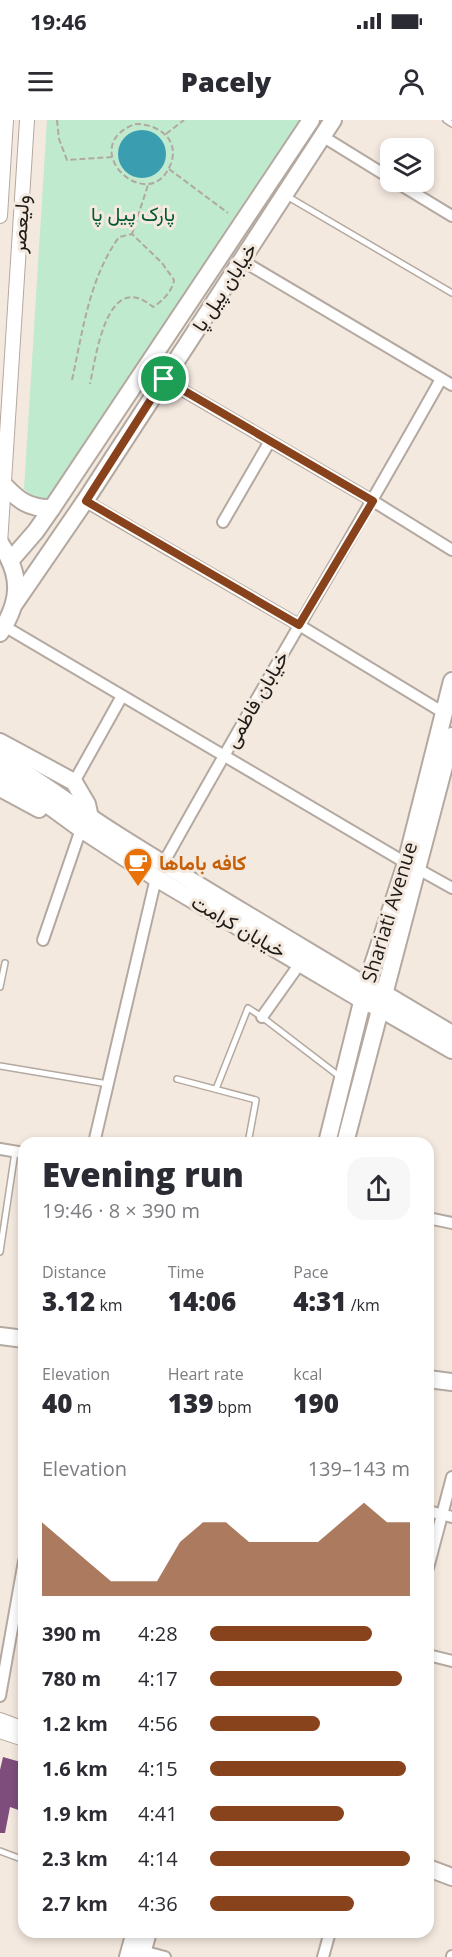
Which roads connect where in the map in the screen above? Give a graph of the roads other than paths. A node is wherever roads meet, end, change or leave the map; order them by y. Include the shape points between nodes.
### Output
1 (6, 120) edge
2 (27, 120) edge
3 (311, 120) edge
4 (333, 120) edge
5 (446, 120) edge
6 (452, 124) edge
7 (322, 136) junction
8 (380, 172) edge
9 (412, 192) edge
10 (284, 194) junction
11 (0, 216) edge
12 (452, 216) edge
13 (241, 261) junction
14 (452, 293) edge
15 (146, 369) junction
16 (164, 379) junction
17 (441, 379) junction
18 (452, 386) edge
19 (270, 441) junction
20 (3, 484) junction
21 (86, 501) junction
22 (373, 501) junction
23 (52, 508) junction
24 (224, 522) dead end
25 (0, 543) edge
26 (452, 550) edge
27 (10, 561) junction
28 (15, 603) junction
29 (299, 625) junction
30 (2, 629) edge
31 (452, 681) edge
32 (122, 696) junction
33 (444, 713) junction
34 (452, 735) edge
35 (0, 742) edge
36 (223, 756) junction
37 (0, 758) edge
38 (0, 774) edge
39 (74, 782) junction
40 (0, 788) edge
41 (85, 823) junction
42 (412, 866) junction
43 (160, 871) junction
44 (452, 888) edge
45 (43, 940) dead end
46 (301, 962) junction
47 (5, 963) dead end
48 (0, 987) edge
49 (364, 993) junction
50 (383, 1001) junction
51 (262, 1017) junction
52 (452, 1034) edge
53 (452, 1050) edge
54 (0, 1066) edge
55 (177, 1079) dead end
56 (343, 1079) junction
57 (108, 1084) junction
58 (216, 1089) junction
59 (95, 1137) edge
60 (249, 1137) edge
61 (328, 1137) edge
62 (347, 1137) edge
63 (0, 1149) edge
64 (18, 1152) edge
65 (18, 1162) edge
66 (434, 1219) edge
67 (452, 1222) edge
68 (0, 1252) edge
69 (0, 1336) edge
70 (18, 1338) edge
71 (0, 1347) edge
72 (18, 1348) edge
73 (434, 1380) edge
74 (452, 1382) edge
75 (434, 1391) edge
76 (452, 1393) edge
77 (452, 1477) edge
78 (447, 1516) edge
79 (434, 1552) edge
80 (18, 1601) edge
81 (434, 1656) edge
82 (452, 1661) edge
83 (0, 1696) edge
84 (0, 1720) edge
85 (18, 1726) edge
86 (0, 1731) edge
87 (18, 1737) edge
88 (0, 1851) edge
89 (18, 1858) edge
90 (434, 1870) edge
91 (452, 1877) edge
92 (434, 1882) edge
93 (452, 1888) edge
94 (136, 1938) edge
95 (145, 1938) edge
96 (328, 1938) edge
97 (137, 1955) edge
98 (165, 1957) edge
99 (323, 1957) edge

1 - 11 street, ولیعصر
2 - 20 street, ولیعصر
3 - 15 main road, خیابان پیل پا
4 - 7 main road, خیابان پیل پا
5 - 6 lane
7 - 8 street
7 - 10 main road, خیابان پیل پا
9 - 12 street
10 - 13 main road, خیابان پیل پا
10 - 14 lane
13 - 16 main road, خیابان پیل پا
13 - 17 street
15 - 16 street
15 - 23 main road, خیابان پیل پا
16 - 19 street
16 - 21 main road, خیابان پیل پا
17 - 18 street
17 - 22 street, خیابان فاطمی
19 - 22 street
19 - 24 street
20 - 23 main road via 28,506
20 - 25 street, ولیعصر
21 - 28 main road, خیابان پیل پا
21 - 29 street
22 - 26 street
22 - 29 street, خیابان فاطمی
23 - 27 main road, خیابان پیل پا
25 - 27 main road
27 - 28 main road via 16,585
28 - 30 main road, خیابان پیل پا
29 - 33 street
29 - 36 street, خیابان فاطمی
30 - 32 street
31 - 33 main road, Shariati Avenue
32 - 36 street
32 - 39 street
33 - 42 main road, Shariati Avenue
34 - 42 main road, Shariati Avenue
35 - 39 main road
36 - 42 street
36 - 43 street, خیابان فاطمی
37 - 41 main road, خیابان کرامت via 31,775
38 - 41 main road, خیابان کرامت
39 - 41 main road via 87,804
40 - 41 main road via 49,815
41 - 43 main road, خیابان کرامت
41 - 45 street
42 - 44 street
42 - 49 main road, Shariati Avenue
42 - 50 main road, Shariati Avenue
43 - 46 main road, خیابان کرامت
43 - 49 main road, خیابان کرامت
43 - 57 street, خیابان فاطمی
46 - 49 main road, خیابان کرامت
46 - 51 street
47 - 48 lane
49 - 50 main road, خیابان کرامت
49 - 56 main road, Shariati Avenue
50 - 52 main road, خیابان کرامت
50 - 53 main road, خیابان کرامت
50 - 62 main road, Shariati Avenue
51 - 56 lane
51 - 58 lane via 248,1008
54 - 57 lane
55 - 58 lane
56 - 61 main road, Shariati Avenue
57 - 59 street, خیابان فاطمی
58 - 60 lane via 256,1100
63 - 64 street
65 - 68 lane
66 - 67 street
69 - 70 main road
71 - 72 main road
73 - 74 main road
75 - 76 main road
77 - 78 street
78 - 79 street
80 - 83 street
81 - 82 street
84 - 85 street
86 - 87 street
88 - 89 lane
90 - 91 main road
92 - 93 main road
94 - 97 main road
95 - 97 main road
96 - 99 street
97 - 98 street

